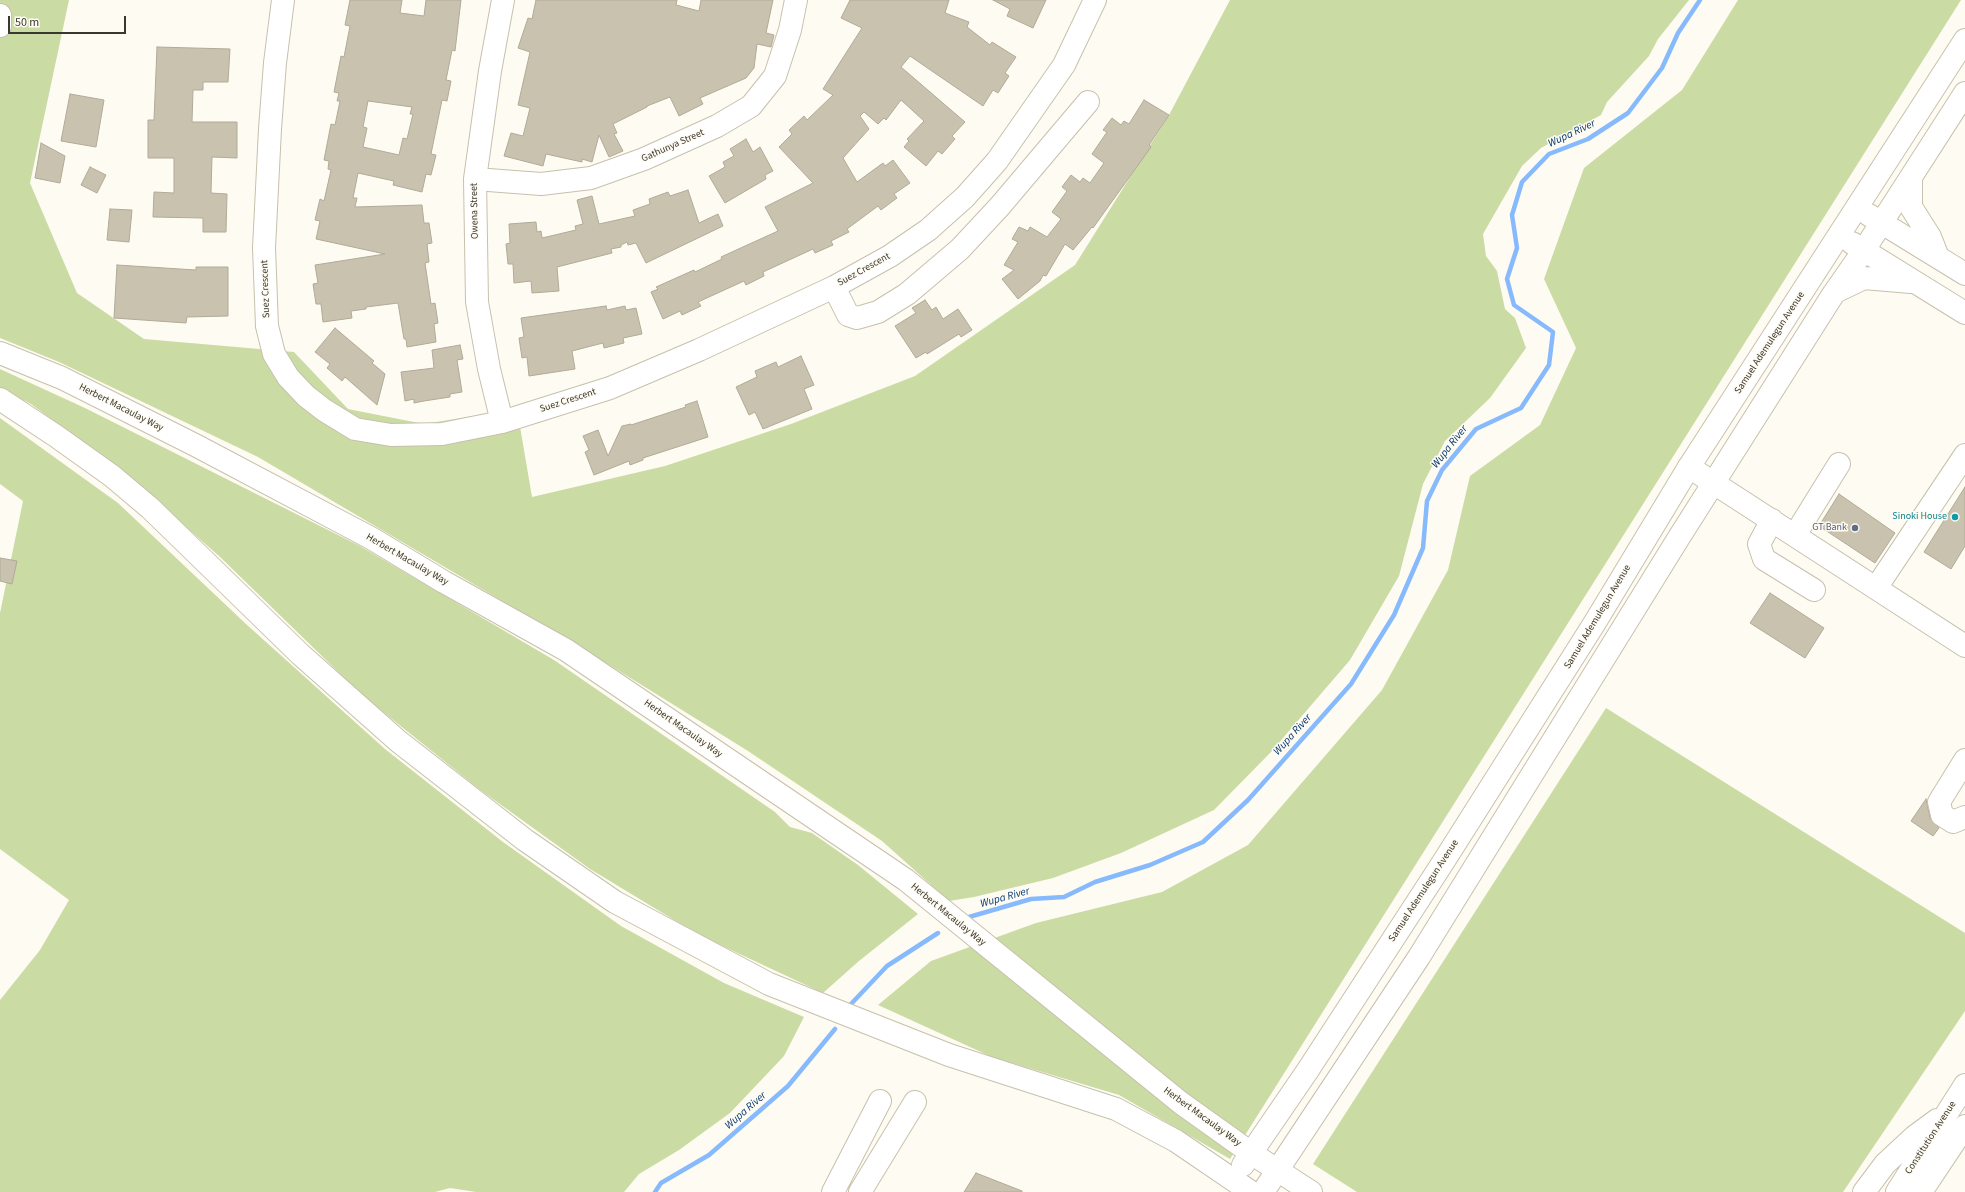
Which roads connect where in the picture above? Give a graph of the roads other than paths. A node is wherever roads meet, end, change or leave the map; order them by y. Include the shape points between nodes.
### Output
1 (283, 0) edge
2 (503, 0) edge
3 (796, 0) edge
4 (1095, 0) edge
5 (0, 15) edge
6 (0, 26) edge
7 (1965, 40) edge
8 (1965, 93) edge
9 (1088, 102) dead end
10 (1911, 178) junction
11 (475, 179) junction
12 (1858, 208) junction
13 (1881, 222) junction
14 (1840, 235) junction
15 (1864, 250) junction
16 (1938, 257) junction
17 (1965, 274) edge
18 (1916, 282) junction
19 (834, 287) junction
20 (1834, 293) junction
21 (1965, 313) edge
22 (0, 353) edge
23 (0, 399) edge
24 (502, 422) junction
25 (1965, 455) edge
26 (1839, 464) dead end
27 (1690, 467) junction
28 (1714, 482) junction
29 (1772, 520) junction
30 (1795, 535) junction
31 (1876, 588) junction
32 (1814, 590) dead end
33 (1965, 646) edge
34 (1965, 760) edge
35 (1965, 817) edge
36 (1965, 1085) edge
37 (880, 1101) dead end
38 (915, 1102) dead end
39 (1947, 1113) junction
40 (1965, 1126) edge
41 (1251, 1153) junction
42 (1278, 1171) junction
43 (1229, 1186) edge
44 (1912, 1187) edge
45 (833, 1192) edge
46 (860, 1192) edge
47 (1251, 1192) edge
48 (1263, 1192) edge
49 (1311, 1192) edge
50 (1864, 1192) edge

1 - 24 main road, Suez Crescent via 271,114 264,248 267,326 274,354 288,377 306,396 354,429 391,435 442,434
2 - 11 main road, Owena Street
3 - 11 main road, Gathunya Street via 790,30 775,76 751,106 717,126 644,159 591,178 541,184
4 - 19 main road, Suez Crescent via 1056,77 997,161 965,197 928,230 890,256
5 - 6 main road
7 - 12 main road, Samuel Ademulegun Avenue
8 - 10 main road
9 - 19 main road via 960,249 907,294 878,312 857,318 848,315
10 - 13 main road
10 - 16 main road via 1911,208 1930,236
11 - 24 main road, Owena Street via 477,302 486,356
12 - 13 main road
12 - 14 main road, Samuel Ademulegun Avenue
13 - 15 main road
13 - 16 main road
14 - 15 main road
14 - 27 main road, Samuel Ademulegun Avenue
15 - 18 main road
15 - 20 main road
16 - 17 main road
18 - 20 main road via 1864,278
18 - 21 main road
19 - 24 main road, Suez Crescent via 617,385
20 - 28 main road
22 - 41 main road, Herbert Macaulay Way via 62,378 197,446 371,538 566,650 906,880 1181,1103
23 - 43 main road via 112,476 150,508 300,654 398,741 525,840 615,902 769,984 949,1055 1116,1109 1176,1141
25 - 31 main road
26 - 30 main road
27 - 28 main road
27 - 41 main road, Samuel Ademulegun Avenue via 1446,858
28 - 29 main road
28 - 42 main road via 1419,957
29 - 30 main road
29 - 32 main road via 1759,544 1764,559
30 - 31 main road
31 - 33 main road
34 - 35 main road via 1939,802 1942,815 1952,822
36 - 39 main road, Constitution Avenue
37 - 45 main road
38 - 46 main road
39 - 44 main road, Constitution Avenue
39 - 50 main road via 1914,1137 1885,1164
40 - 44 main road, Constitution Avenue
41 - 42 main road, Herbert Macaulay Way
41 - 43 main road, Samuel Ademulegun Avenue
42 - 48 main road
42 - 49 main road, Herbert Macaulay Way
43 - 47 main road

